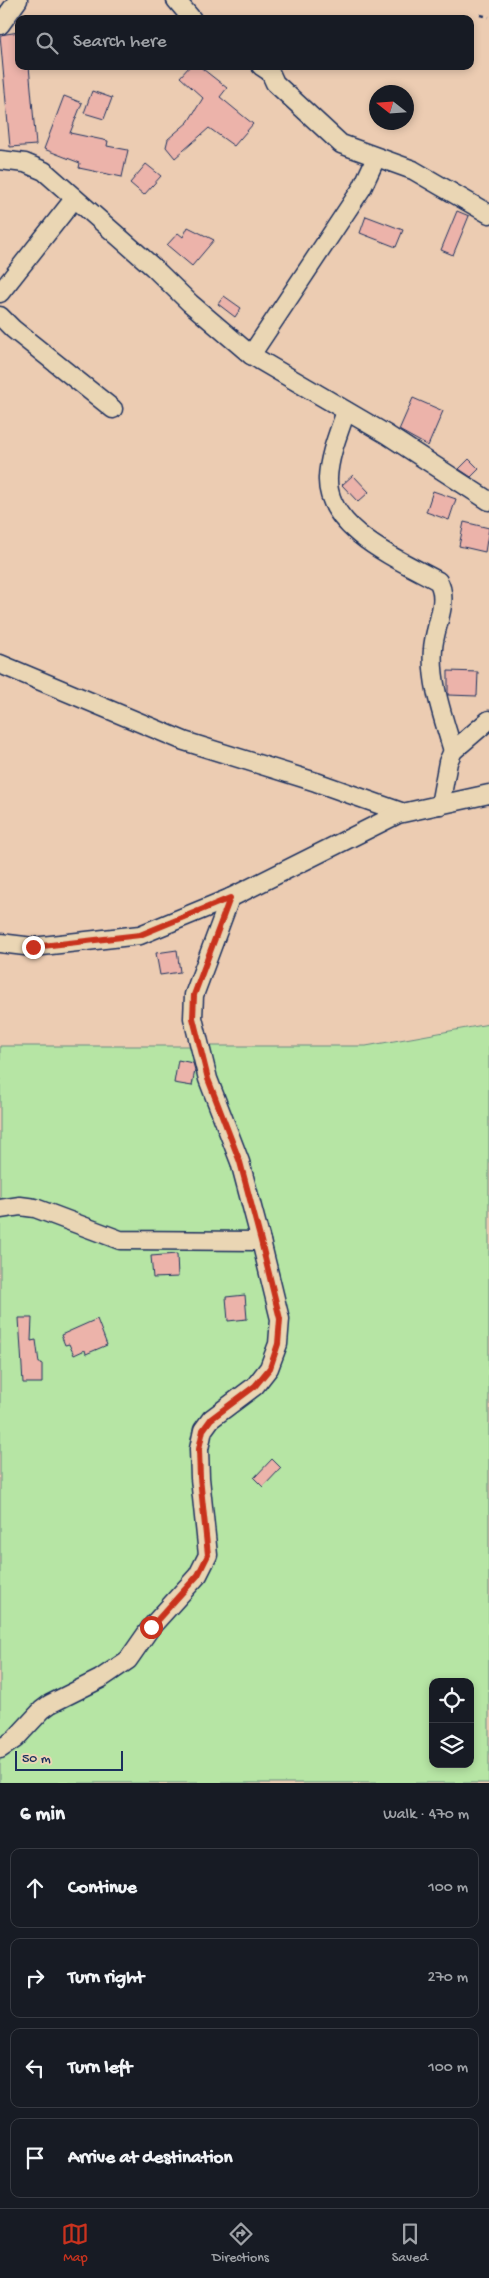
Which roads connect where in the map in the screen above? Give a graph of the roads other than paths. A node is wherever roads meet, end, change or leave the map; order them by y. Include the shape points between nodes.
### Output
1 (18, 0) edge
2 (176, 0) edge
3 (189, 15) edge
4 (0, 26) edge
5 (267, 70) edge
6 (376, 158) junction
7 (0, 160) edge
8 (74, 199) junction
9 (489, 214) edge
10 (0, 293) edge
11 (0, 316) edge
12 (250, 355) junction
13 (113, 409) dead end
14 (346, 411) junction
15 (489, 501) edge
16 (0, 664) edge
17 (489, 720) edge
18 (454, 751) junction
19 (489, 794) edge
20 (440, 805) junction
21 (402, 812) junction
22 (230, 898) junction
23 (0, 943) edge
24 (0, 1210) edge
25 (261, 1241) junction
26 (0, 1750) edge

1 - 4 street
2 - 3 street
5 - 6 street via 275,83 341,144
6 - 9 street via 413,170
6 - 12 street via 362,188
7 - 8 street via 25,162 44,171
8 - 10 street
8 - 12 street
11 - 13 street
12 - 14 street
14 - 15 street
14 - 18 street via 332,452 328,478 330,495 350,527 438,581 442,589 433,670
16 - 21 street via 184,741
17 - 18 street
18 - 20 street via 448,762
19 - 20 street
20 - 21 street
21 - 22 street
22 - 23 street via 140,935 33,947
22 - 25 street via 194,995 193,1018 208,1079 240,1162
24 - 25 street via 20,1206 36,1208 126,1240
25 - 26 street via 280,1319 278,1344 270,1368 255,1386 211,1419 203,1430 199,1449 208,1555 204,1565 151,1627 128,1660 100,1679 50,1704

